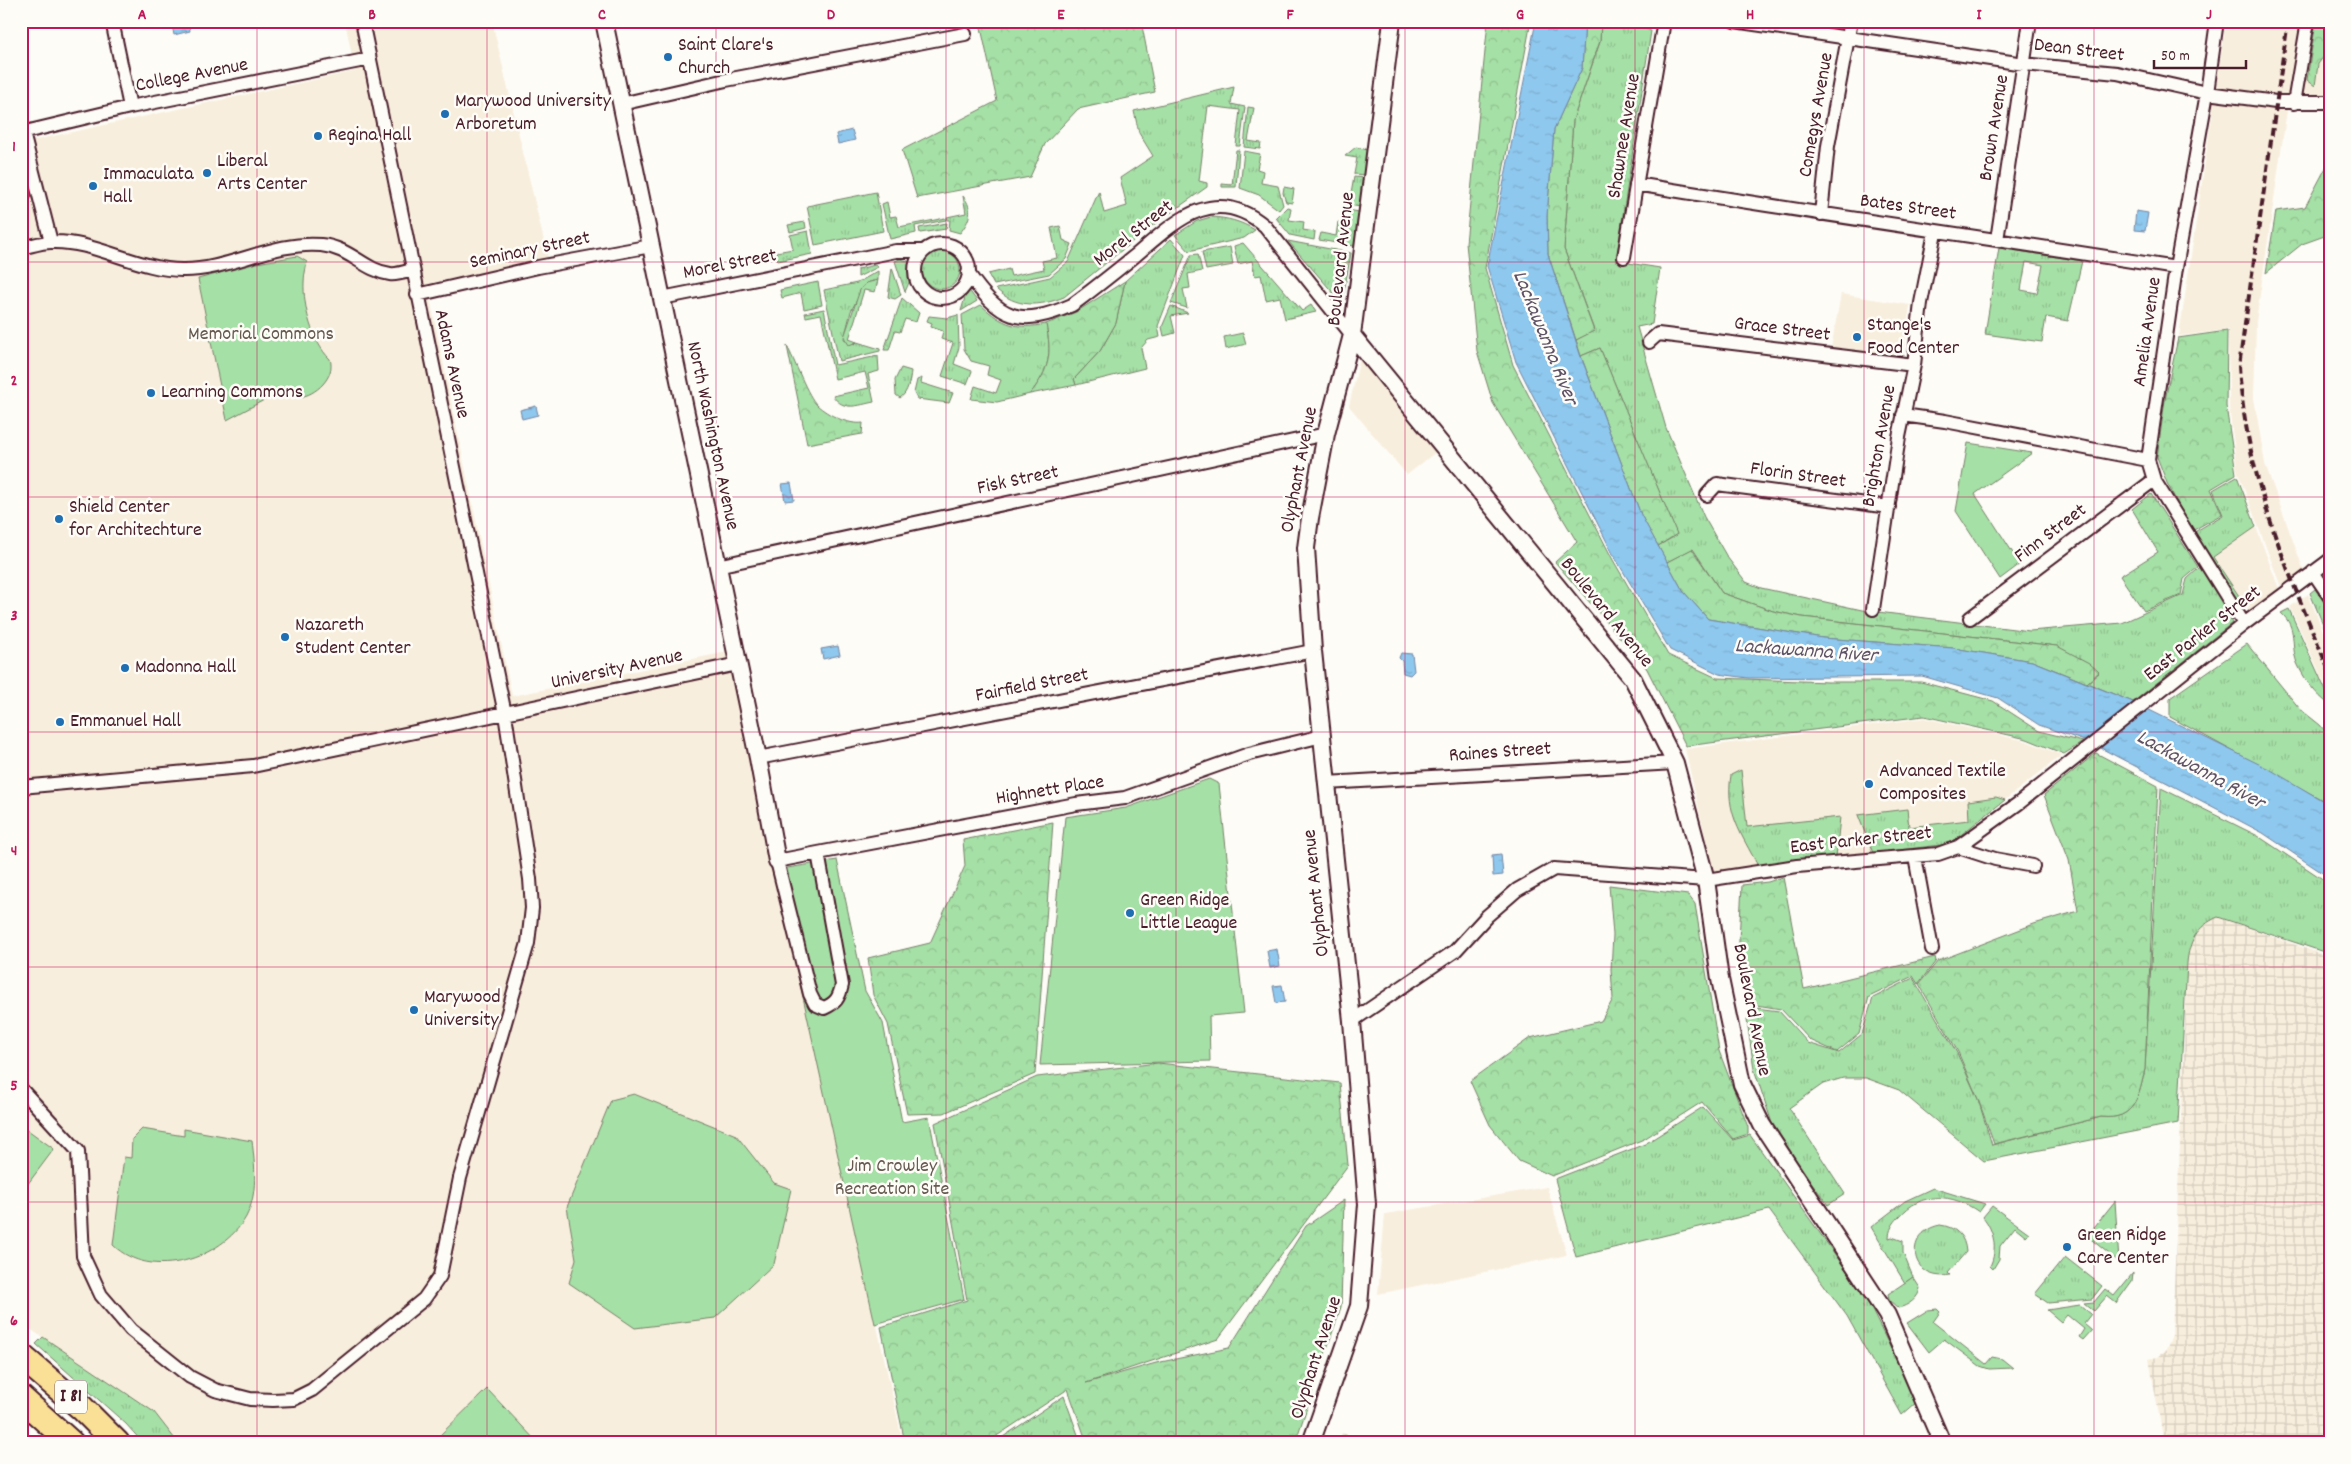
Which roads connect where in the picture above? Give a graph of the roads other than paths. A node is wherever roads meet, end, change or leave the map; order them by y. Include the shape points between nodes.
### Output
1 (112, 21) edge
2 (362, 21) edge
3 (604, 21) edge
4 (1392, 21) edge
5 (1664, 21) edge
6 (1734, 21) edge
7 (1851, 21) edge
8 (2030, 21) edge
9 (2217, 21) edge
10 (2308, 21) edge
11 (965, 34) dead end
12 (1849, 38) junction
13 (370, 59) junction
14 (2024, 64) junction
15 (2207, 93) junction
16 (2330, 102) edge
17 (2294, 103) junction
18 (621, 104) junction
19 (130, 106) junction
20 (22, 133) edge
21 (1636, 184) junction
22 (1821, 214) junction
23 (1935, 232) junction
24 (1997, 240) junction
25 (51, 242) junction
26 (651, 246) junction
27 (21, 248) edge
28 (924, 251) junction
29 (1624, 257) dead end
30 (2176, 268) junction
31 (412, 270) junction
32 (968, 273) junction
33 (417, 295) junction
34 (662, 298) junction
35 (1352, 335) junction
36 (1649, 342) dead end
37 (1914, 365) junction
38 (1903, 415) junction
39 (1326, 434) junction
40 (2148, 460) junction
41 (2154, 480) junction
42 (1707, 495) dead end
43 (1889, 507) junction
44 (2330, 560) edge
45 (717, 566) junction
46 (2314, 572) junction
47 (2330, 597) edge
48 (1874, 608) dead end
49 (1970, 618) dead end
50 (2244, 624) junction
51 (1313, 651) junction
52 (738, 664) junction
53 (505, 714) junction
54 (1322, 736) junction
55 (758, 758) junction
56 (1675, 763) junction
57 (1326, 783) junction
58 (21, 787) edge
59 (1958, 846) junction
60 (818, 853) junction
61 (1915, 857) junction
62 (777, 860) junction
63 (2033, 866) dead end
64 (1706, 880) junction
65 (1932, 949) dead end
66 (1352, 1021) junction
67 (21, 1089) edge
68 (21, 1356) edge
69 (21, 1398) edge
70 (21, 1417) edge
71 (51, 1443) edge
72 (71, 1443) edge
73 (117, 1443) edge
74 (1311, 1443) edge
75 (1942, 1443) edge

1 - 19 street
2 - 13 street, Adams Avenue
3 - 18 street, North Washington Avenue
4 - 35 street, Boulevard Avenue
5 - 21 street, Shawnee Avenue
6 - 12 street, Dean Street
7 - 12 street, Comegys Avenue
8 - 14 street, Brown Avenue
9 - 15 street, Amelia Avenue
10 - 17 street
11 - 18 street via 726,80
12 - 14 street, Dean Street
12 - 22 street, Comegys Avenue via 1828,146
13 - 19 street, College Avenue
13 - 31 street, Adams Avenue
14 - 15 street, Dean Street via 2116,73
14 - 24 street, Brown Avenue
15 - 17 street, Dean Street
15 - 30 street, Amelia Avenue
16 - 17 street, Dean Street
18 - 26 street, North Washington Avenue
19 - 20 street, College Avenue
20 - 25 street
21 - 22 street, Bates Street
21 - 29 street, Shawnee Avenue
22 - 23 street, Bates Street
23 - 24 street, Bates Street
23 - 37 street, Brighton Avenue via 1921,303
24 - 30 street, Bates Street
25 - 27 street
25 - 31 street via 80,246 168,270 206,268 254,254 318,245 348,252 373,270 390,274
26 - 33 street, Seminary Street
26 - 34 street, North Washington Avenue
28 - 32 street, Morel Street via 940,244 956,248 967,261
28 - 32 street via 915,274 922,289 930,294 948,297 956,293 963,287
28 - 34 street, Morel Street via 896,251
30 - 40 street, Amelia Avenue
31 - 33 street, Adams Avenue
32 - 35 street, Morel Street via 985,298 1007,314 1032,318 1072,305 1184,215 1212,207 1239,210 1252,215 1265,226
33 - 53 street, Adams Avenue
34 - 45 street, North Washington Avenue
35 - 39 street, Olyphant Avenue
35 - 56 street, Boulevard Avenue via 1633,678
36 - 37 street, Grace Street via 1658,334
37 - 38 street, Brighton Avenue
38 - 40 street
38 - 43 street, Brighton Avenue
39 - 45 street, Fisk Street
39 - 51 street, Olyphant Avenue via 1306,548
40 - 41 street, Amelia Avenue
41 - 49 street, Finn Street
41 - 50 street, Amelia Avenue
42 - 43 street, Florin Street via 1717,484
43 - 48 street, Brighton Avenue
44 - 46 street, East Parker Street
45 - 52 street, North Washington Avenue
46 - 47 street
46 - 50 street, East Parker Street
50 - 59 street, East Parker Street via 2049,779
51 - 54 street, Olyphant Avenue
51 - 55 street, Fairfield Street
52 - 53 street, University Avenue
52 - 55 street, North Washington Avenue
53 - 58 street, University Avenue via 253,766
53 - 67 street, Adams Avenue via 532,908 528,943 460,1178 440,1276 424,1299 312,1390 294,1399 273,1400 250,1399 215,1390 190,1377 131,1330 101,1295 83,1256 78,1151
54 - 57 street, Olyphant Avenue
54 - 60 street, Highnett Place via 1249,754 1125,798 1076,804
55 - 62 street, North Washington Avenue
56 - 57 street, Raines Street
56 - 64 street, Boulevard Avenue
57 - 66 street, Olyphant Avenue
59 - 61 street, East Parker Street via 1938,854
59 - 63 street via 1995,859
60 - 62 street, Highnett Place
60 - 62 street via 842,985 834,1004 824,1008 815,1004 810,994
61 - 64 street, East Parker Street via 1797,866
61 - 65 street
64 - 66 street, East Parker Street via 1554,869 1517,890 1487,916 1455,951
64 - 75 street, Boulevard Avenue via 1720,979 1742,1084 1762,1125 1887,1315
66 - 74 street, Olyphant Avenue via 1367,1204 1359,1306
68 - 73 highway, I 81
69 - 72 highway, I 81
70 - 71 highway

